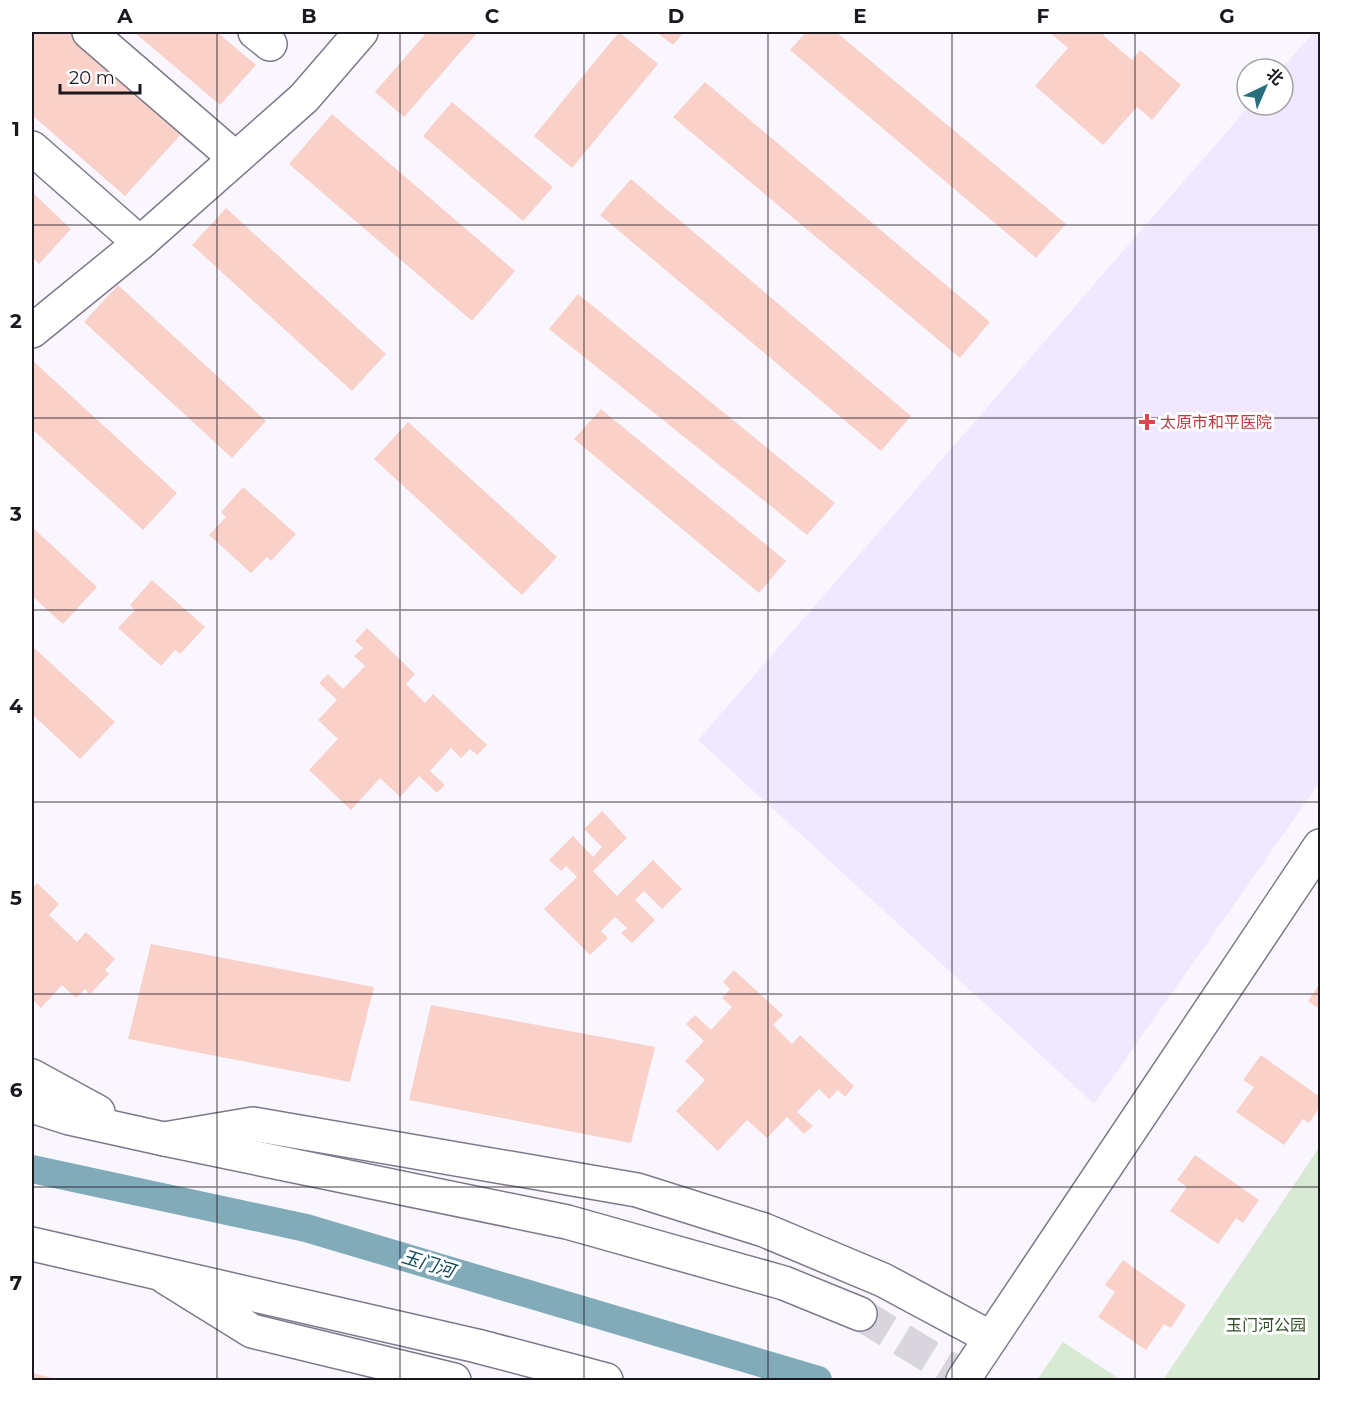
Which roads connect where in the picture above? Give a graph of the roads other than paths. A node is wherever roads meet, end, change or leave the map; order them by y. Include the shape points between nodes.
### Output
1 (89, 32) edge
2 (361, 32) edge
3 (32, 148) edge
4 (235, 159) junction
5 (140, 243) junction
6 (32, 331) edge
7 (1320, 846) edge
8 (32, 1076) edge
9 (32, 1106) edge
10 (150, 1136) junction
11 (32, 1244) edge
12 (32, 1260) edge
13 (100, 1260) junction
14 (158, 1273) junction
15 (860, 1314) tunnel mouth
16 (991, 1338) junction
17 (454, 1380) edge
18 (606, 1380) edge
19 (963, 1380) edge

1 - 4 street
2 - 4 street via 304,98
3 - 5 street
4 - 5 street
5 - 6 street
7 - 16 street
8 - 10 street
9 - 10 street
10 - 15 street via 567,1222 784,1283
10 - 16 street via 253,1124 637,1190 764,1230 851,1266
11 - 13 street
12 - 13 street
13 - 14 street
14 - 17 street via 252,1331
14 - 18 street via 477,1346
16 - 19 street

